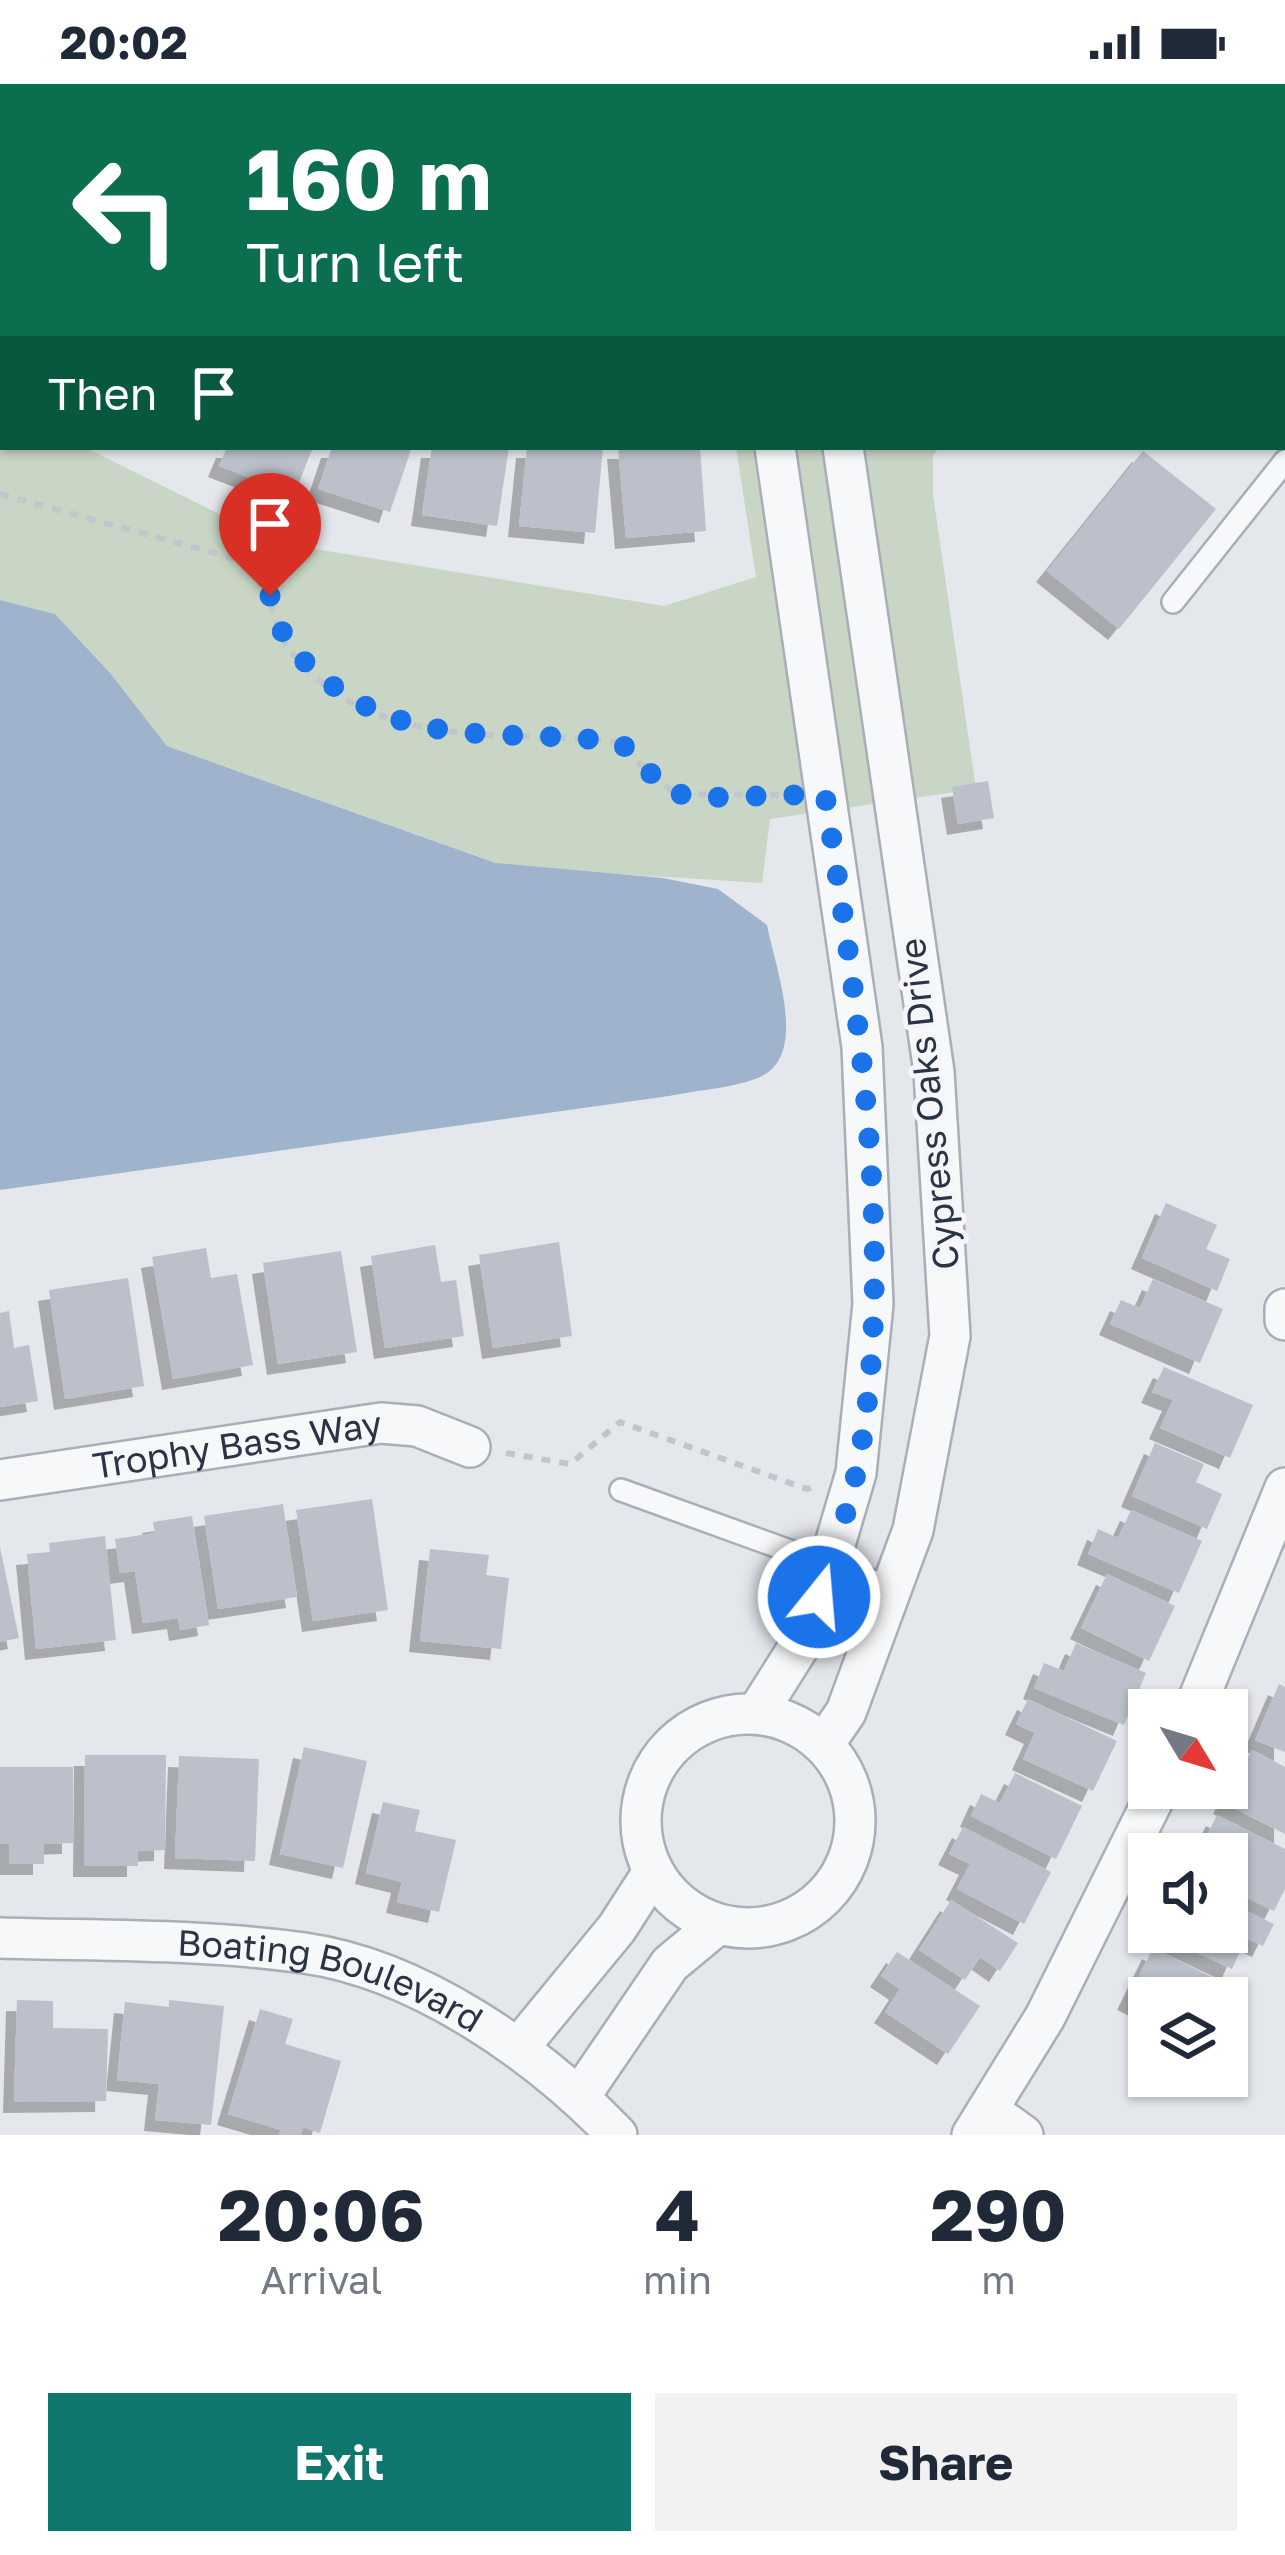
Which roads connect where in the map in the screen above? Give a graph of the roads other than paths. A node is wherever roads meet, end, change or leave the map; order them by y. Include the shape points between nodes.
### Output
1 (775, 450) edge
2 (843, 450) edge
3 (1285, 461) edge
4 (1173, 602) dead end
5 (1285, 1309) edge
6 (1285, 1320) edge
7 (470, 1447) road end
8 (0, 1480) edge
9 (1285, 1488) edge
10 (621, 1490) dead end
11 (829, 1565) junction
12 (892, 1588) junction
13 (1202, 1689) edge
14 (757, 1713) junction
15 (824, 1744) junction
16 (1149, 1809) edge
17 (653, 1872) junction
18 (717, 1924) junction
19 (0, 1938) edge
20 (520, 2046) junction
21 (580, 2096) junction
22 (981, 2124) edge
23 (617, 2135) edge
24 (1024, 2135) edge

1 - 11 street, Cypress Oaks Drive via 862,1047 873,1304 856,1473
2 - 12 street, Cypress Oaks Drive via 934,1072 950,1336 913,1530
3 - 4 lane
5 - 6 street
7 - 8 street, Trophy Bass Way via 417,1426 381,1423
9 - 13 street
10 - 11 lane
11 - 12 lane
11 - 14 street, Cypress Oaks Drive via 810,1629
12 - 15 street, Cypress Oaks Drive via 846,1712
14 - 15 street via 793,1723
14 - 17 street via 693,1728 650,1776 642,1841
15 - 18 street via 845,1773 855,1807 854,1843 840,1876 787,1922 753,1929
16 - 22 street via 1046,2017
17 - 18 street via 691,1913
17 - 20 street
18 - 21 street via 670,1964
19 - 20 street, Boating Boulevard via 307,1953 392,1980
20 - 21 street, Boating Boulevard
21 - 23 street, Boating Boulevard
22 - 24 street

